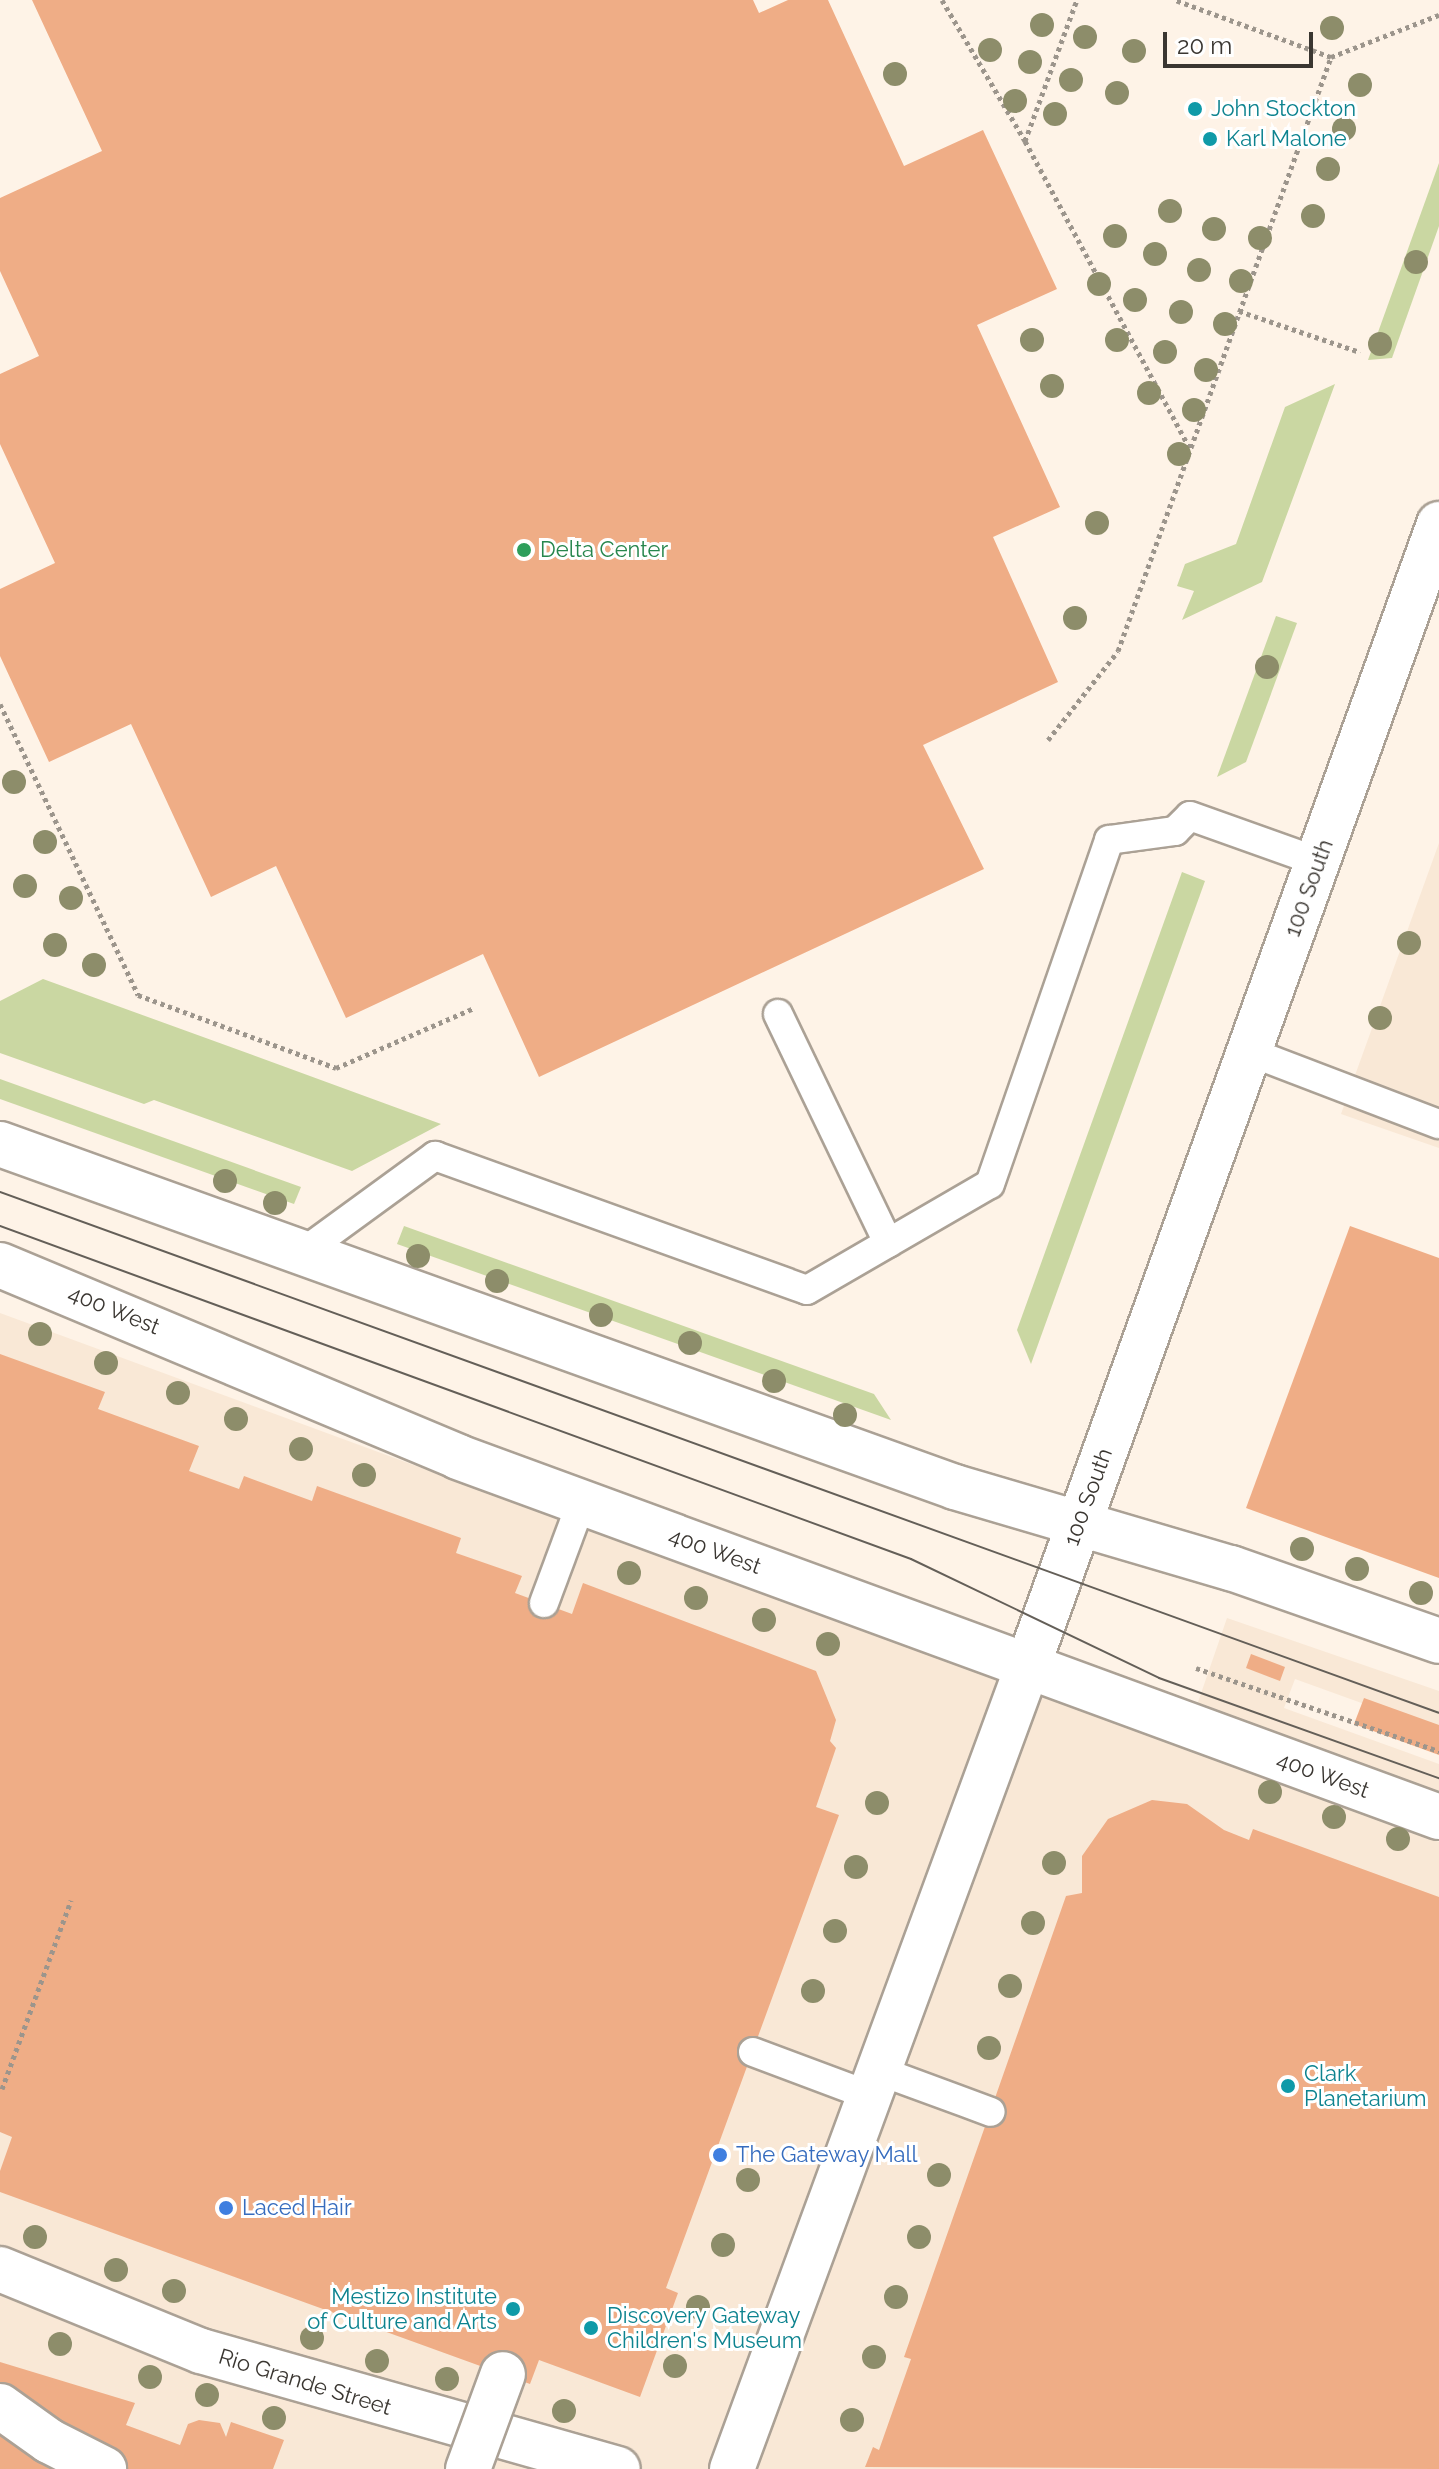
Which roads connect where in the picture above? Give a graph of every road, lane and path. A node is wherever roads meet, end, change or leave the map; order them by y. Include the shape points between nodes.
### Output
1 (942, 0) edge
2 (1077, 0) edge
3 (1175, 0) edge
4 (1439, 15) edge
5 (1331, 57) junction
6 (1025, 141) junction
7 (1239, 311) junction
8 (1360, 352) dead end
9 (1190, 448) junction
10 (1439, 524) edge
11 (0, 704) edge
12 (1048, 740) dead end
13 (1319, 862) junction
14 (474, 1008) dead end
15 (778, 1014) dead end
16 (1250, 1052) junction
17 (1439, 1124) edge
18 (0, 1144) edge
19 (888, 1243) junction
20 (302, 1253) junction
21 (0, 1265) edge
22 (582, 1501) junction
23 (1077, 1525) junction
24 (544, 1603) dead end
25 (1439, 1641) edge
26 (1027, 1668) junction
27 (1196, 1668) dead end
28 (1439, 1751) edge
29 (1439, 1817) edge
30 (71, 1900) dead end
31 (753, 2052) dead end
32 (873, 2083) junction
33 (2, 2089) dead end
34 (991, 2112) dead end
35 (0, 2269) edge
36 (503, 2374) dead end
37 (0, 2406) edge
38 (104, 2469) edge
39 (468, 2469) edge
40 (618, 2469) edge
41 (732, 2469) edge

1 - 6 path
2 - 6 path
3 - 5 path
4 - 5 path
5 - 7 path
6 - 9 path
7 - 8 path
7 - 9 path
9 - 12 path via 1118,651
10 - 13 street, 100 South
11 - 14 path via 138,995 336,1068
13 - 16 street, 100 South
13 - 19 lane via 1190,816 1175,831 1109,840 990,1184
15 - 19 lane
16 - 17 lane
16 - 23 street, 100 South
18 - 20 street
19 - 20 lane via 807,1290 435,1156
20 - 23 street via 955,1487
21 - 22 street, 400 West via 458,1457
22 - 24 lane
22 - 26 street, 400 West
23 - 25 street via 1231,1568
23 - 26 street, 100 South
26 - 29 street, 400 West
26 - 32 street, 100 South
27 - 28 path
30 - 33 path
31 - 32 lane
32 - 34 lane
32 - 41 street, 100 South
35 - 40 street, Rio Grande Street via 201,2351 376,2404 566,2450
36 - 39 street, bridge
37 - 38 street via 49,2441

